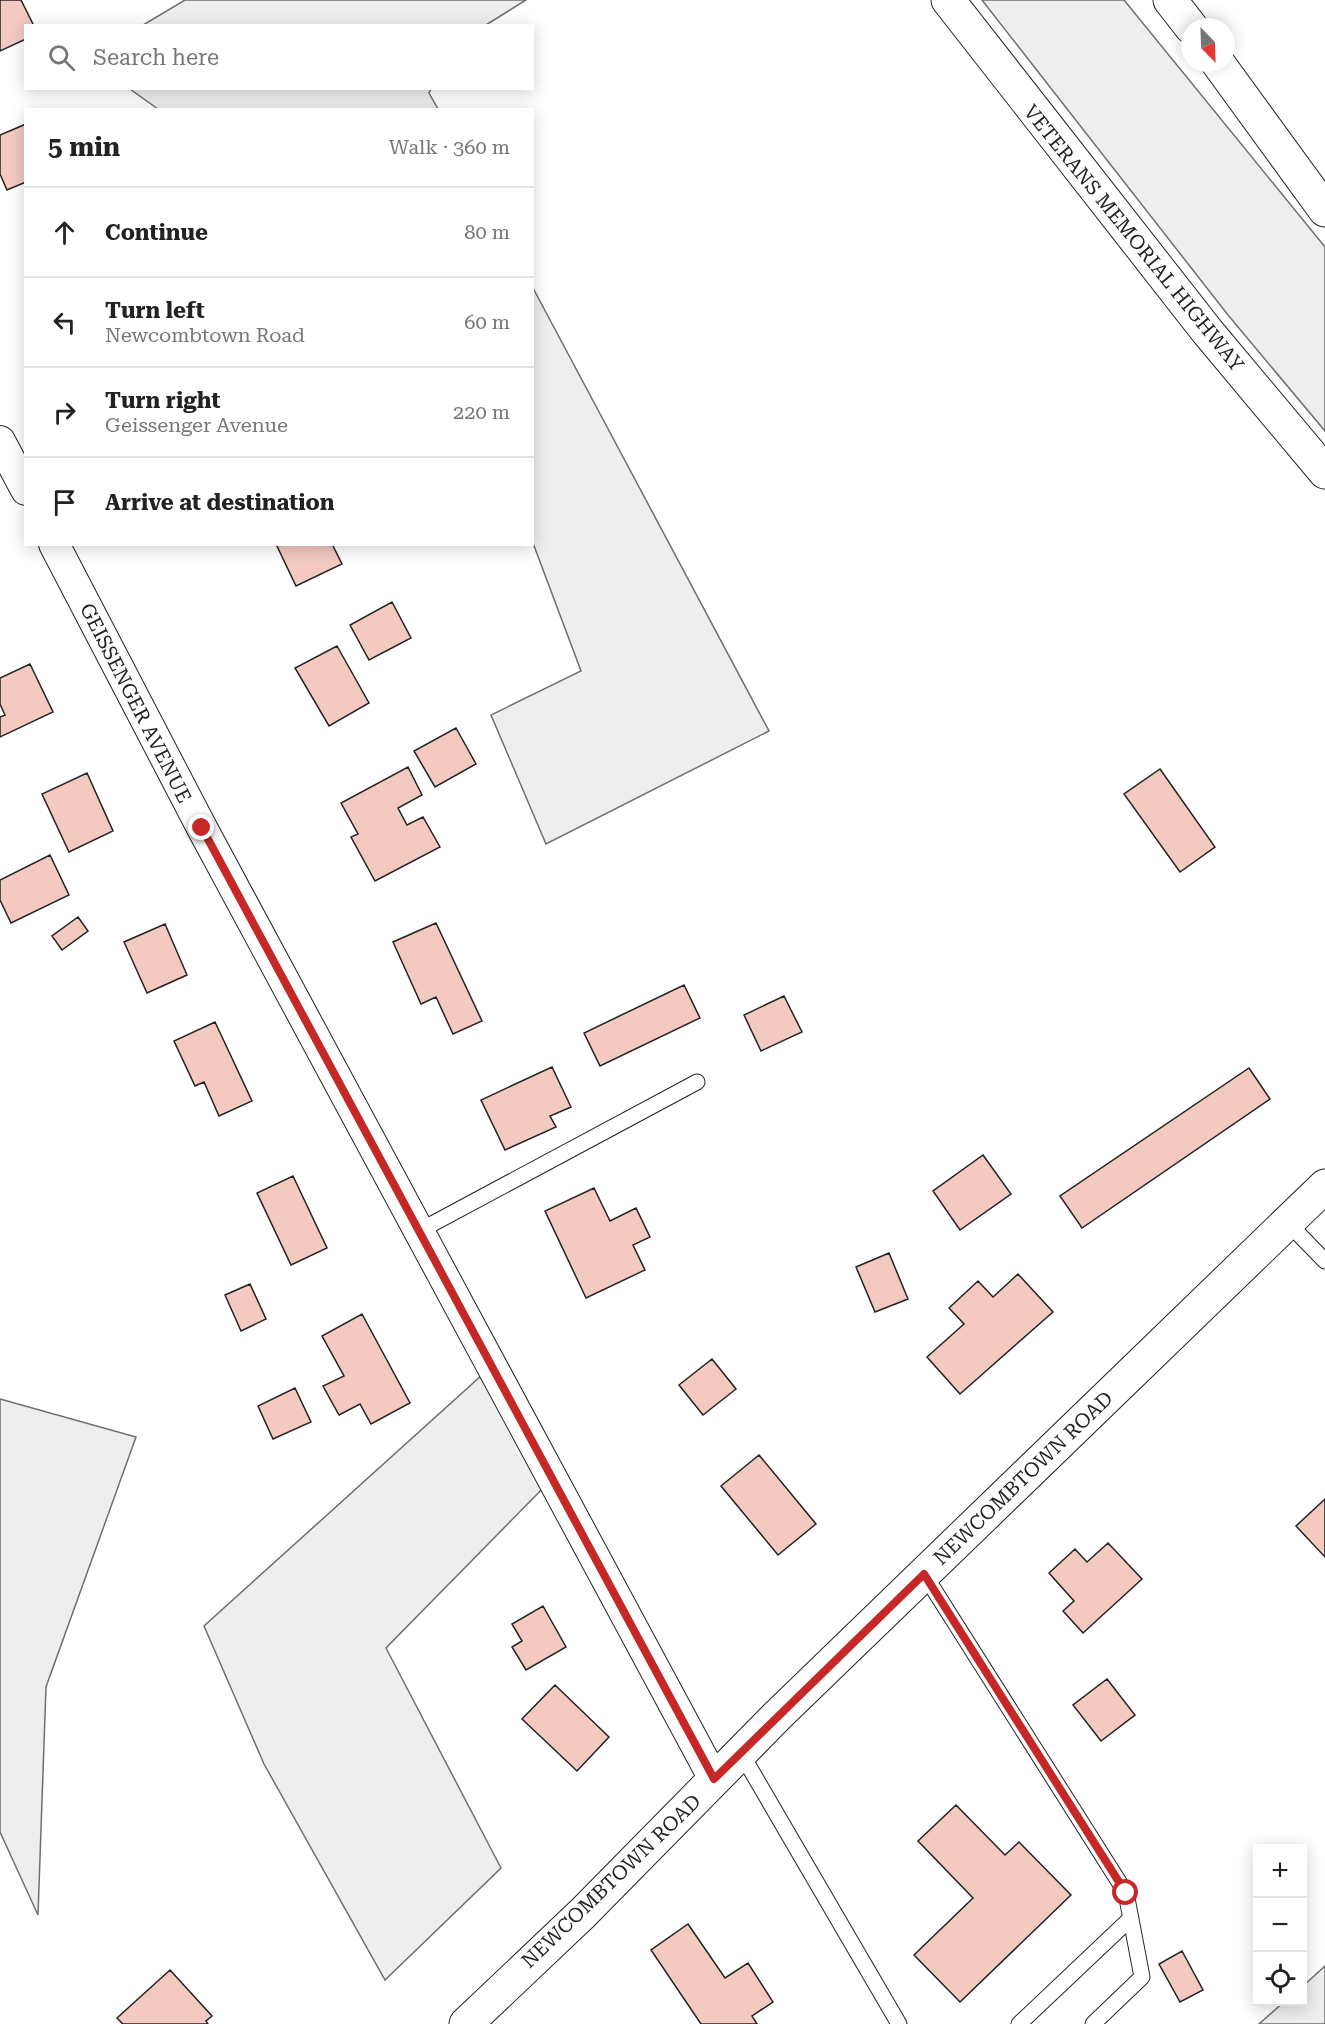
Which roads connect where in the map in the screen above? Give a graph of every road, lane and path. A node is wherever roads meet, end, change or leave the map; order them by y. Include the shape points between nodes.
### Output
1 (933, 0) edge
2 (948, 0) edge
3 (1225, 72) edge
4 (1053, 138) junction
5 (1325, 210) edge
6 (0, 441) edge
7 (1325, 472) edge
8 (24, 486) edge
9 (55, 546) edge
10 (697, 1082) dead end
11 (1325, 1186) edge
12 (1287, 1222) junction
13 (419, 1232) junction
14 (1325, 1261) edge
15 (924, 1574) junction
16 (741, 1753) junction
17 (714, 1779) junction
18 (1131, 1918) junction
19 (466, 2024) edge
20 (899, 2024) edge
21 (1019, 2024) edge
22 (1094, 2024) edge

1 - 4 main road
2 - 4 main road, VETERANS MEMORIAL HIGHWAY
3 - 5 main road
4 - 7 main road, VETERANS MEMORIAL HIGHWAY
6 - 8 street
9 - 13 street, GEISSENGER AVENUE via 197,820
10 - 13 lane
11 - 12 main road, NEWCOMBTOWN ROAD
12 - 14 lane
12 - 15 main road, NEWCOMBTOWN ROAD
13 - 17 street, GEISSENGER AVENUE
15 - 16 main road, NEWCOMBTOWN ROAD
15 - 18 lane via 1126,1893
16 - 17 main road, NEWCOMBTOWN ROAD
16 - 20 lane
17 - 19 main road, NEWCOMBTOWN ROAD via 583,1913
18 - 21 lane
18 - 22 lane via 1142,1977

